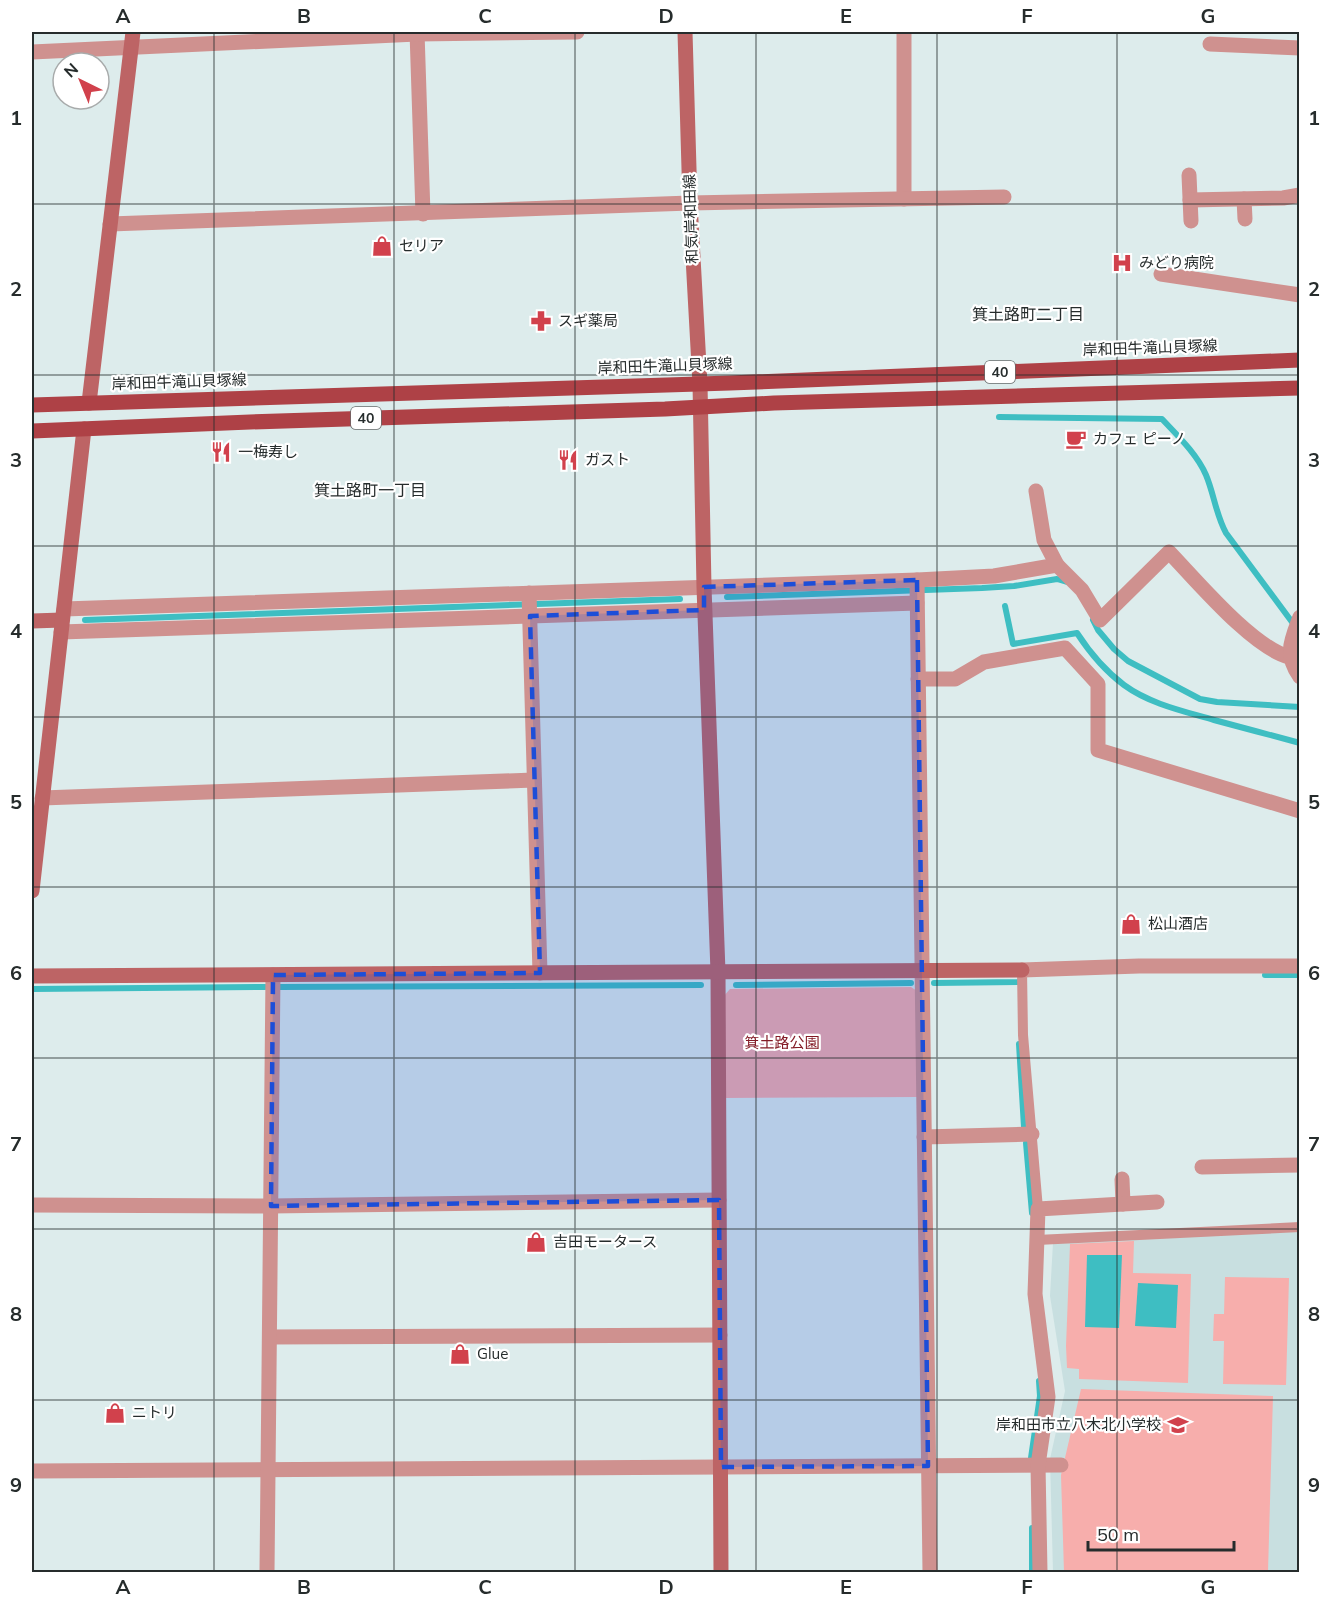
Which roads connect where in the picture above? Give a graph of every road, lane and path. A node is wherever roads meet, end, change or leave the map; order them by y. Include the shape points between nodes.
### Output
1 (133, 32) edge
2 (577, 32) edge
3 (685, 32) edge
4 (904, 32) edge
5 (417, 33) edge
6 (1210, 44) dead end
7 (131, 48) junction
8 (1299, 48) edge
9 (32, 52) edge
10 (1190, 175) dead end
11 (1299, 195) edge
12 (1004, 197) dead end
13 (904, 199) junction
14 (1244, 199) junction
15 (1190, 200) junction
16 (690, 203) junction
17 (423, 214) junction
18 (1245, 219) dead end
19 (1191, 221) dead end
20 (110, 224) junction
21 (1161, 274) dead end
22 (1299, 295) edge
23 (1299, 360) edge
24 (700, 384) junction
25 (1299, 388) edge
26 (89, 403) junction
27 (32, 405) edge
28 (700, 407) junction
29 (84, 429) junction
30 (32, 431) edge
31 (1036, 491) dead end
32 (1057, 565) junction
33 (704, 587) junction
34 (917, 591) junction
35 (529, 604) junction
36 (704, 610) junction
37 (1299, 617) edge
38 (62, 620) junction
39 (32, 621) edge
40 (1289, 657) junction
41 (1299, 677) edge
42 (918, 679) junction
43 (534, 780) junction
44 (42, 798) junction
45 (1299, 811) edge
46 (32, 891) edge
47 (1299, 966) edge
48 (1022, 970) junction
49 (922, 971) junction
50 (718, 972) junction
51 (540, 973) junction
52 (273, 975) junction
53 (32, 976) edge
54 (1032, 1134) junction
55 (924, 1137) junction
56 (1299, 1165) edge
57 (1202, 1167) dead end
58 (1122, 1179) dead end
59 (719, 1200) junction
60 (1157, 1202) dead end
61 (1123, 1204) junction
62 (32, 1205) edge
63 (271, 1206) junction
64 (1038, 1209) junction
65 (1299, 1227) edge
66 (1038, 1240) junction
67 (720, 1335) junction
68 (270, 1337) junction
69 (1038, 1465) junction
70 (1061, 1465) dead end
71 (928, 1466) junction
72 (721, 1467) junction
73 (268, 1470) junction
74 (32, 1472) edge
75 (267, 1572) edge
76 (721, 1572) edge
77 (930, 1572) edge
78 (1040, 1572) edge

1 - 7 street
2 - 5 street
3 - 16 street, 和気岸和田線
4 - 13 street
5 - 7 street
5 - 17 street
6 - 8 street
7 - 9 street
7 - 20 street
10 - 15 street
11 - 14 street
12 - 13 street
13 - 16 street
14 - 15 street
14 - 18 street
15 - 19 street
16 - 17 street
16 - 24 street, 和気岸和田線
17 - 20 street
20 - 26 street
21 - 22 street
23 - 24 main road, 岸和田牛滝山貝塚線 / 40
24 - 26 main road, 岸和田牛滝山貝塚線 / 40
24 - 28 street, 和気岸和田線
25 - 28 main road, 40
26 - 27 main road, 岸和田牛滝山貝塚線 / 40
28 - 29 main road, 40
28 - 33 street, 和気岸和田線
29 - 30 main road, 40
29 - 38 street
31 - 32 street via 1044,540
32 - 34 street
32 - 40 street via 1082,590 1100,620 1169,552 1240,625 1278,654
33 - 34 street
33 - 35 street
33 - 36 street, 和気岸和田線
34 - 36 street
34 - 42 street
35 - 36 street
35 - 38 street
35 - 38 street
35 - 43 street
36 - 50 street, 和気岸和田線
37 - 40 street
38 - 39 street
38 - 44 street
40 - 41 street
42 - 45 street via 955,679 984,662 1065,648 1098,684 1098,750
42 - 49 street
43 - 44 street
43 - 51 street
44 - 46 street
47 - 48 street
48 - 49 street
48 - 54 lane
49 - 50 street
49 - 55 street
50 - 51 street
50 - 59 street, 和気岸和田線
51 - 52 street
52 - 53 street
52 - 63 street
54 - 55 street
54 - 64 lane
55 - 71 street
56 - 57 street
58 - 61 street
59 - 63 street
59 - 67 street, 和気岸和田線
60 - 61 street
61 - 64 street
62 - 63 street
63 - 68 street
64 - 66 street
65 - 66 lane
66 - 69 street via 1035,1294 1048,1397
67 - 68 street
67 - 72 street, 和気岸和田線
68 - 73 street
69 - 70 street
69 - 71 street
69 - 78 street
71 - 72 street
71 - 77 street
72 - 73 street
72 - 76 street, 和気岸和田線
73 - 74 street
73 - 75 street

